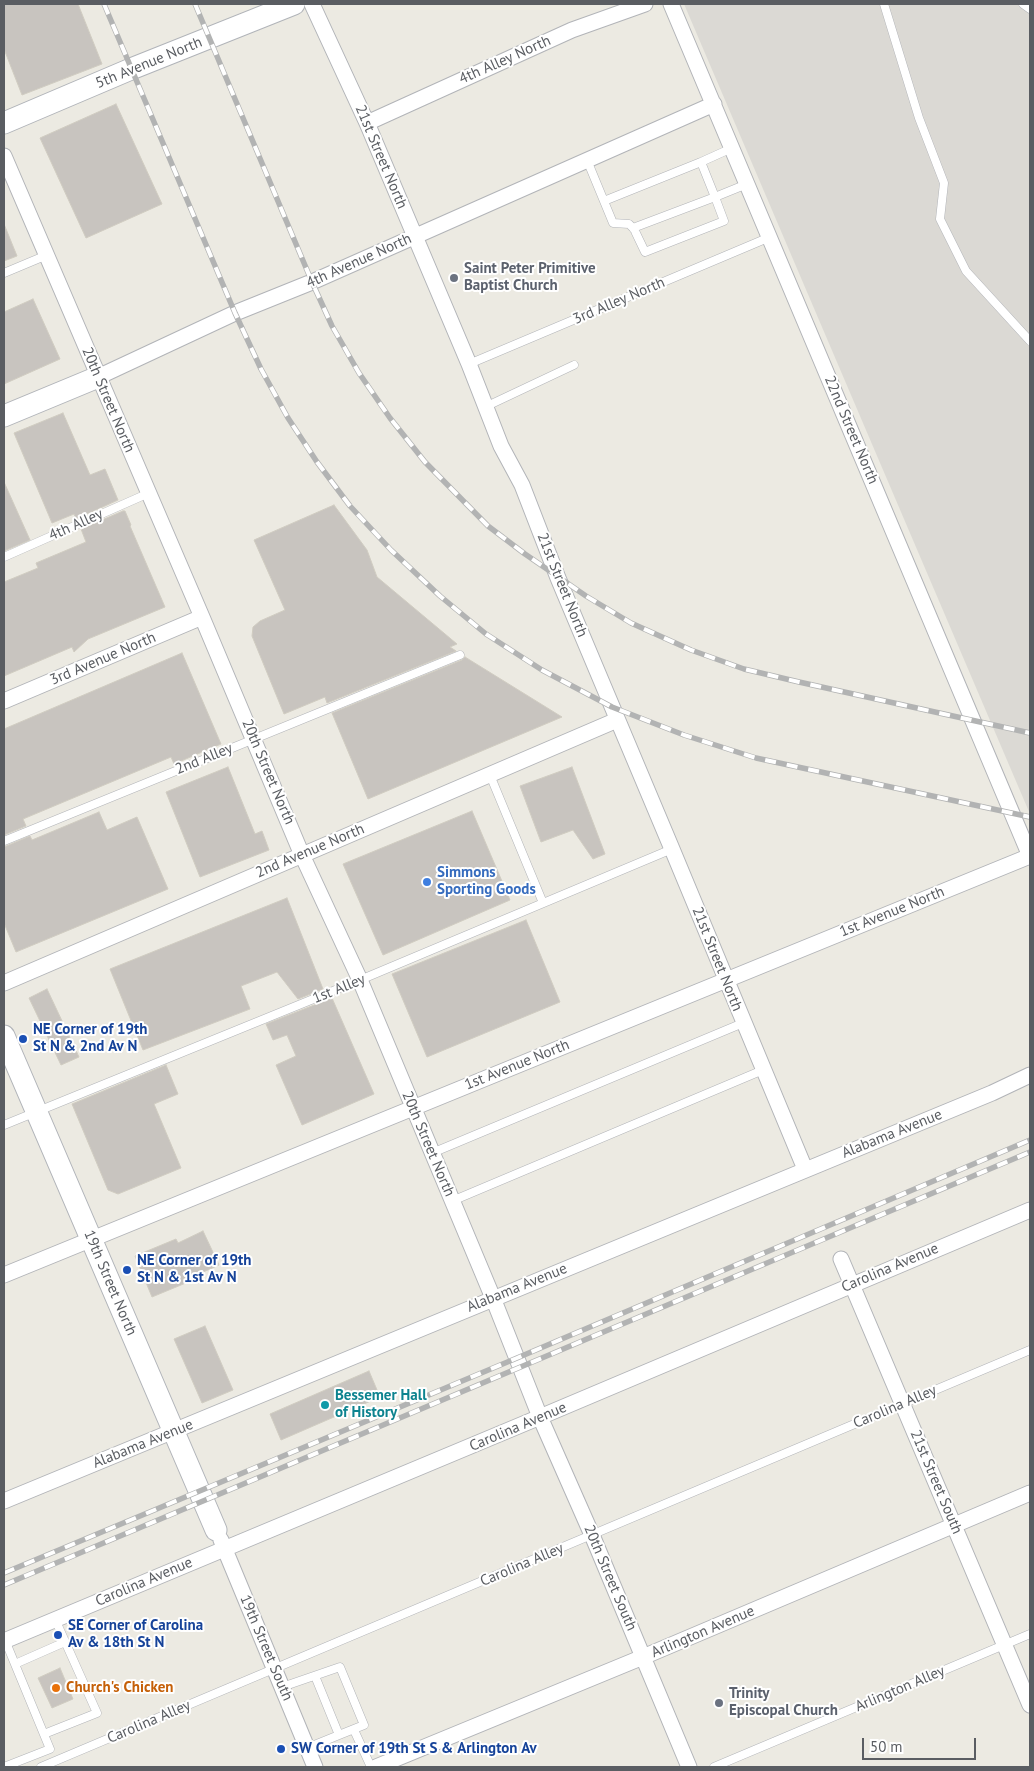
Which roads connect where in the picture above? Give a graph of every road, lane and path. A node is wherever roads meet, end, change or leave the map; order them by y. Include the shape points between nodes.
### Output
1 (294, 4) edge
2 (312, 4) edge
3 (645, 4) edge
4 (671, 4) edge
5 (884, 4) edge
6 (1023, 4) edge
7 (1030, 9) edge
8 (714, 104) junction
9 (4, 123) edge
10 (367, 123) junction
11 (732, 148) junction
12 (4, 156) edge
13 (587, 160) junction
14 (701, 162) junction
15 (747, 184) junction
16 (715, 197) junction
17 (604, 201) junction
18 (633, 228) junction
19 (414, 237) junction
20 (770, 238) junction
21 (47, 255) junction
22 (4, 273) edge
23 (1030, 341) edge
24 (469, 364) junction
25 (574, 366) dead end
26 (98, 377) junction
27 (486, 407) junction
28 (4, 416) edge
29 (149, 493) junction
30 (4, 557) edge
31 (202, 617) junction
32 (460, 654) dead end
33 (4, 701) edge
34 (617, 720) junction
35 (254, 739) junction
36 (490, 775) junction
37 (4, 842) edge
38 (672, 848) junction
39 (302, 855) junction
40 (1030, 856) edge
41 (543, 903) junction
42 (360, 980) junction
43 (725, 980) junction
44 (4, 983) edge
45 (743, 1022) junction
46 (4, 1036) edge
47 (763, 1070) junction
48 (1030, 1075) edge
49 (413, 1108) junction
50 (36, 1111) junction
51 (4, 1125) edge
52 (432, 1153) junction
53 (805, 1169) junction
54 (452, 1201) junction
55 (1030, 1210) edge
56 (91, 1239) junction
57 (841, 1259) dead end
58 (4, 1276) edge
59 (851, 1285) junction
60 (493, 1298) junction
61 (1030, 1350) edge
62 (530, 1390) joint
63 (903, 1404) junction
64 (540, 1417) junction
65 (174, 1431) junction
66 (1030, 1493) edge
67 (4, 1501) edge
68 (955, 1525) junction
69 (592, 1535) junction
70 (220, 1539) junction
71 (55, 1619) junction
72 (1030, 1634) edge
73 (4, 1640) edge
74 (65, 1642) junction
75 (1004, 1644) junction
76 (643, 1657) junction
77 (15, 1664) junction
78 (274, 1669) junction
79 (315, 1676) junction
80 (282, 1687) junction
81 (1030, 1705) edge
82 (354, 1730) junction
83 (44, 1734) junction
84 (339, 1735) junction
85 (307, 1748) junction
86 (4, 1767) edge
87 (41, 1767) edge
88 (316, 1767) edge
89 (371, 1767) edge
90 (376, 1767) edge
91 (689, 1767) edge
92 (714, 1767) edge

1 - 9 street, 5th Avenue North
2 - 10 street, 21st Street North
3 - 10 street, 4th Alley North via 572,30
4 - 8 street, 22nd Street North
5 - 23 lane via 919,118 944,183 940,219 966,271
6 - 7 lane
8 - 11 street, 22nd Street North
8 - 13 street, 4th Avenue North
10 - 19 street, 21st Street North
11 - 14 lane
11 - 15 street, 22nd Street North
12 - 21 street, 20th Street North
13 - 17 lane
13 - 19 street, 4th Avenue North
14 - 16 lane
14 - 17 lane
15 - 16 lane
15 - 20 street, 22nd Street North
16 - 18 lane
16 - 18 lane via 724,220 645,252
17 - 18 lane via 613,223 629,224
19 - 24 street, 21st Street North
19 - 26 street, 4th Avenue North via 236,313
20 - 24 lane, 3rd Alley North
20 - 40 street, 22nd Street North
21 - 22 lane
21 - 26 street, 20th Street North
24 - 27 street, 21st Street North
25 - 27 lane
26 - 28 street, 4th Avenue North
26 - 29 street, 20th Street North
27 - 34 street, 21st Street North via 501,446 522,485
29 - 30 lane, 4th Alley
29 - 31 street, 20th Street North
31 - 33 street, 3rd Avenue North
31 - 35 street, 20th Street North
32 - 35 lane, 2nd Alley
34 - 36 street, 2nd Avenue North
34 - 38 street, 21st Street North
35 - 37 lane, 2nd Alley
35 - 39 street, 20th Street North
36 - 39 street, 2nd Avenue North
36 - 41 lane
38 - 41 lane, 1st Alley
38 - 43 street, 21st Street North
39 - 42 street, 20th Street North
39 - 44 street, 2nd Avenue North
40 - 43 street, 1st Avenue North
41 - 42 lane, 1st Alley
42 - 49 street, 20th Street North
42 - 50 lane, 1st Alley
43 - 45 street, 21st Street North
43 - 49 street, 1st Avenue North
45 - 47 street, 21st Street North
45 - 52 lane
46 - 50 street, 19th Street North
47 - 53 street, 21st Street North
47 - 54 lane
48 - 53 street, Alabama Avenue
49 - 52 street, 20th Street North
49 - 56 street, 1st Avenue North
50 - 51 lane, 1st Alley
50 - 56 street, 19th Street North
52 - 54 street, 20th Street North
53 - 60 street, Alabama Avenue
54 - 60 street, 20th Street North
55 - 59 street, Carolina Avenue
56 - 58 street, 1st Avenue North
56 - 65 street, 19th Street North
57 - 59 street, 21st Street South
59 - 63 street, 21st Street South
59 - 64 street, Carolina Avenue
60 - 62 street, 20th Street North
60 - 65 street, Alabama Avenue
61 - 63 lane, Carolina Alley
62 - 64 street, 20th Street South
63 - 68 street, 21st Street South
63 - 69 lane, Carolina Alley
64 - 69 street, 20th Street South
64 - 70 street, Carolina Avenue
65 - 67 street, Alabama Avenue
65 - 70 street, 19th Street North
66 - 68 street, Arlington Avenue
68 - 75 street, 21st Street South
68 - 76 street, Arlington Avenue
69 - 76 street, 20th Street South
69 - 78 lane, Carolina Alley
70 - 71 street, Carolina Avenue
70 - 78 street, 19th Street South
71 - 73 street, Carolina Avenue
71 - 74 lane
72 - 75 lane, Arlington Alley
73 - 77 lane
74 - 77 lane
74 - 83 lane via 97,1713
75 - 81 street, 21st Street South
75 - 92 lane, Arlington Alley
76 - 90 street, Arlington Avenue
76 - 91 street, 20th Street South
77 - 83 lane
78 - 80 street, 19th Street South
78 - 87 lane, Carolina Alley
79 - 80 lane
79 - 82 lane via 340,1667 364,1725
79 - 84 lane
80 - 85 street, 19th Street South
82 - 84 lane
82 - 89 lane
83 - 86 lane via 50,1749
84 - 85 lane
85 - 88 street, 19th Street South

